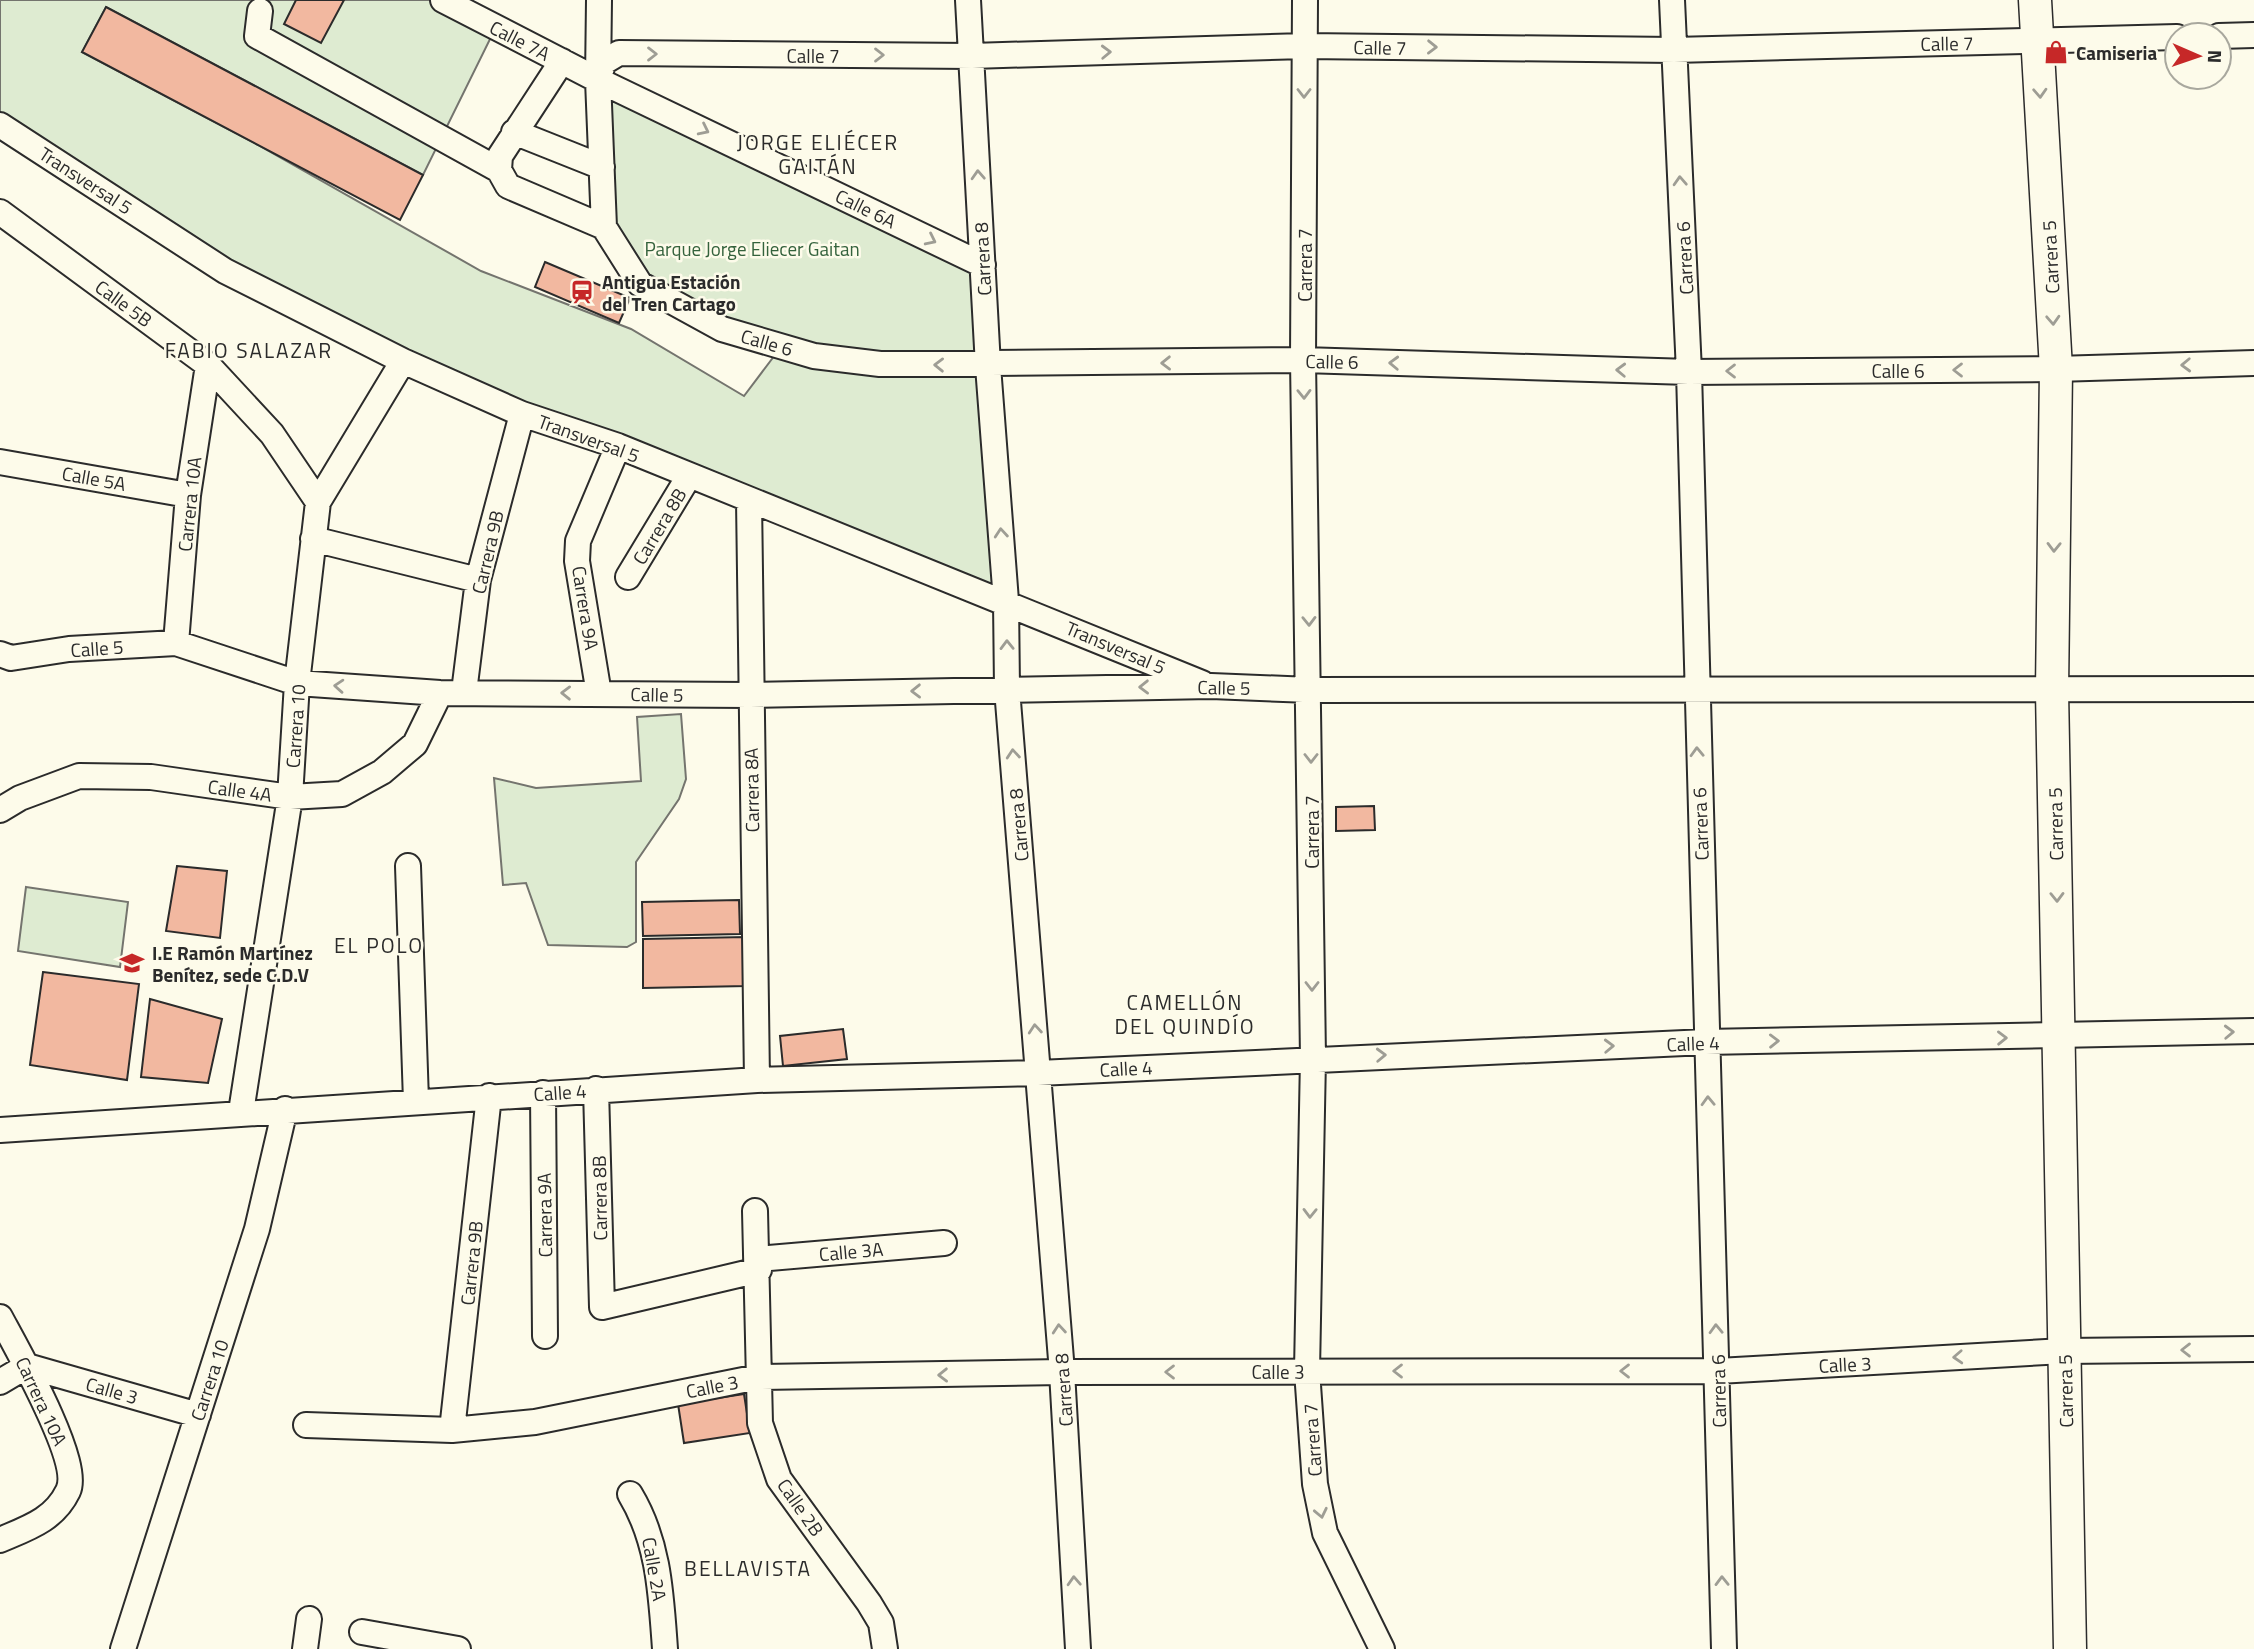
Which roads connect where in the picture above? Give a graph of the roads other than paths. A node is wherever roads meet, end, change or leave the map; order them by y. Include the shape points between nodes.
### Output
1 (443, 0) edge
2 (599, 0) edge
3 (968, 0) edge
4 (1305, 0) edge
5 (1672, 0) edge
6 (2035, 0) edge
7 (260, 12) dead end
8 (2254, 35) edge
9 (2233, 36) edge
10 (2163, 37) edge
11 (2037, 40) junction
12 (1305, 46) junction
13 (1674, 50) junction
14 (972, 56) junction
15 (562, 61) junction
16 (598, 80) junction
17 (0, 125) edge
18 (514, 132) junction
19 (601, 167) junction
20 (499, 170) junction
21 (0, 212) edge
22 (604, 227) junction
23 (983, 264) junction
24 (403, 360) junction
25 (1303, 360) junction
26 (2254, 363) edge
27 (208, 365) junction
28 (988, 366) junction
29 (2056, 369) junction
30 (1689, 372) junction
31 (522, 414) junction
32 (618, 446) junction
33 (0, 462) edge
34 (689, 475) junction
35 (188, 495) junction
36 (749, 500) junction
37 (318, 502) junction
38 (313, 539) junction
39 (628, 577) dead end
40 (478, 580) junction
41 (1006, 601) junction
42 (176, 643) junction
43 (4, 658) edge
44 (298, 683) junction
45 (1211, 686) junction
46 (1007, 689) junction
47 (2254, 689) edge
48 (1310, 690) junction
49 (1696, 690) junction
50 (2052, 691) junction
51 (452, 693) junction
52 (599, 694) junction
53 (750, 695) junction
54 (290, 797) junction
55 (0, 810) edge
56 (408, 866) dead end
57 (2254, 1031) edge
58 (2060, 1037) junction
59 (1706, 1042) junction
60 (1313, 1058) junction
61 (1038, 1073) junction
62 (757, 1080) junction
63 (596, 1090) junction
64 (543, 1093) junction
65 (489, 1096) junction
66 (416, 1101) junction
67 (285, 1109) junction
68 (241, 1112) junction
69 (0, 1130) edge
70 (755, 1210) dead end
71 (944, 1242) dead end
72 (758, 1265) junction
73 (601, 1307) joint
74 (0, 1317) edge
75 (545, 1336) dead end
76 (2254, 1349) edge
77 (2064, 1351) junction
78 (27, 1366) junction
79 (1307, 1371) junction
80 (1718, 1371) junction
81 (1062, 1372) junction
82 (758, 1377) junction
83 (0, 1382) edge
84 (198, 1415) junction
85 (306, 1425) dead end
86 (452, 1430) junction
87 (630, 1494) dead end
88 (0, 1540) edge
89 (309, 1619) dead end
90 (362, 1632) dead end
91 (123, 1649) edge
92 (305, 1649) edge
93 (457, 1649) edge
94 (665, 1649) edge
95 (886, 1649) edge
96 (1077, 1649) edge
97 (1382, 1649) edge
98 (1724, 1649) edge
99 (2070, 1649) edge

1 - 15 street, Calle 7A
2 - 16 street, Calle 6
3 - 14 street, Carrera 8
4 - 12 street, Carrera 7
5 - 13 street, Carrera 6
6 - 11 main road, Carrera 5
7 - 20 street via 257,36
8 - 9 street
10 - 11 street, Calle 7
11 - 13 street, Calle 7
11 -> 29 main road, Carrera 5
12 -> 13 street, Calle 7
14 -> 12 street, Calle 7
12 -> 25 street, Carrera 7
30 -> 13 street, Carrera 6
16 -> 14 street, Calle 7 via 604,62 619,54
23 -> 14 street, Carrera 8
15 - 16 street, Calle 7A
15 - 18 street
16 - 19 street, Calle 6
16 -> 23 street, Calle 6A
17 - 24 street, Transversal 5 via 225,271
18 - 19 street
18 - 20 street via 500,156
19 - 22 street, Calle 6
20 - 22 street via 508,186
21 - 27 street, Calle 5B
28 -> 22 street, Calle 6 via 880,365 814,356 722,329 640,284
23 - 28 street, Carrera 8
24 - 31 street, Transversal 5
24 - 37 street, Carrera 10
25 -> 28 street, Calle 6
30 -> 25 street, Calle 6
25 -> 48 street, Carrera 7
26 -> 29 street, Calle 6
27 - 35 street, Carrera 10A
27 - 37 street, Calle 5B via 272,434
41 -> 28 street, Carrera 8
29 -> 30 street, Calle 6
29 -> 50 main road, Carrera 5
30 - 49 street, Carrera 6
31 - 32 street, Transversal 5
31 - 40 street, Carrera 9B
32 - 34 street, Transversal 5
32 - 52 street, Carrera 9A via 578,541 577,561
33 - 35 street, Calle 5A
34 - 36 street, Transversal 5
34 - 39 street, Carrera 8B
35 - 42 street, Carrera 10A
36 - 41 street, Transversal 5
36 - 53 street, Carrera 8A
37 - 38 street, Carrera 10
38 - 40 street
38 - 44 street, Carrera 10
40 - 51 street, Carrera 9B
41 - 45 street, Transversal 5
46 -> 41 street, Carrera 8
42 - 43 street, Calle 5
42 - 44 street, Calle 5
51 -> 44 street, Calle 5
44 - 54 street, Carrera 10
45 -> 46 street, Calle 5
45 - 48 street, Calle 5
46 -> 53 street, Calle 5
61 -> 46 street, Carrera 8
47 - 50 street, Calle 5
48 - 49 street, Calle 5
48 -> 60 street, Carrera 7
49 - 50 street, Calle 5
59 -> 49 street, Carrera 6
50 -> 58 main road, Carrera 5
52 -> 51 street, Calle 5
51 - 54 street, Calle 4A via 415,744 382,772 342,794
52 - 53 street, Calle 5
53 - 62 street, Carrera 8A
54 - 55 street, Calle 4A via 151,778 79,776
54 - 68 street, Carrera 10
56 - 66 street
58 -> 57 street, Calle 4
59 -> 58 street, Calle 4
58 - 77 main road, Carrera 5
60 -> 59 street, Calle 4
80 -> 59 street, Carrera 6
60 - 61 street, Calle 4
60 -> 79 street, Carrera 7
61 - 62 street, Calle 4
81 -> 61 street, Carrera 8
62 - 63 street, Calle 4
63 - 64 street, Calle 4
63 - 73 street, Carrera 8B
64 - 65 street, Calle 4
64 - 75 street, Carrera 9A
65 - 66 street, Calle 4
65 - 86 street, Carrera 9B
66 - 67 street, Calle 4
67 - 68 street, Calle 4
67 - 84 street, Carrera 10 via 257,1230
68 - 69 street, Calle 4
70 - 72 street
71 - 72 street, Calle 3A
72 - 73 street, Calle 3A
72 - 82 street
74 - 78 street, Carrera 10A
76 -> 77 street, Calle 3
77 -> 80 street, Calle 3
77 - 99 main road, Carrera 5
78 - 83 street
78 - 84 street, Calle 3
78 - 88 street, Carrera 10A via 69,1458 70,1489 47,1519
80 -> 79 street, Calle 3
79 -> 81 street, Calle 3
79 -> 97 street, Carrera 7 via 1315,1484 1325,1533
98 -> 80 street, Carrera 6
81 -> 82 street, Calle 3
96 -> 81 street, Carrera 8
82 - 86 street, Calle 3 via 535,1422
82 - 95 street, Calle 2B via 760,1423 779,1479 869,1602 881,1623
84 - 91 street, Carrera 10
85 - 86 street, Calle 3
87 - 94 street, Calle 2A via 645,1519 656,1557
89 - 92 street
90 - 93 street

